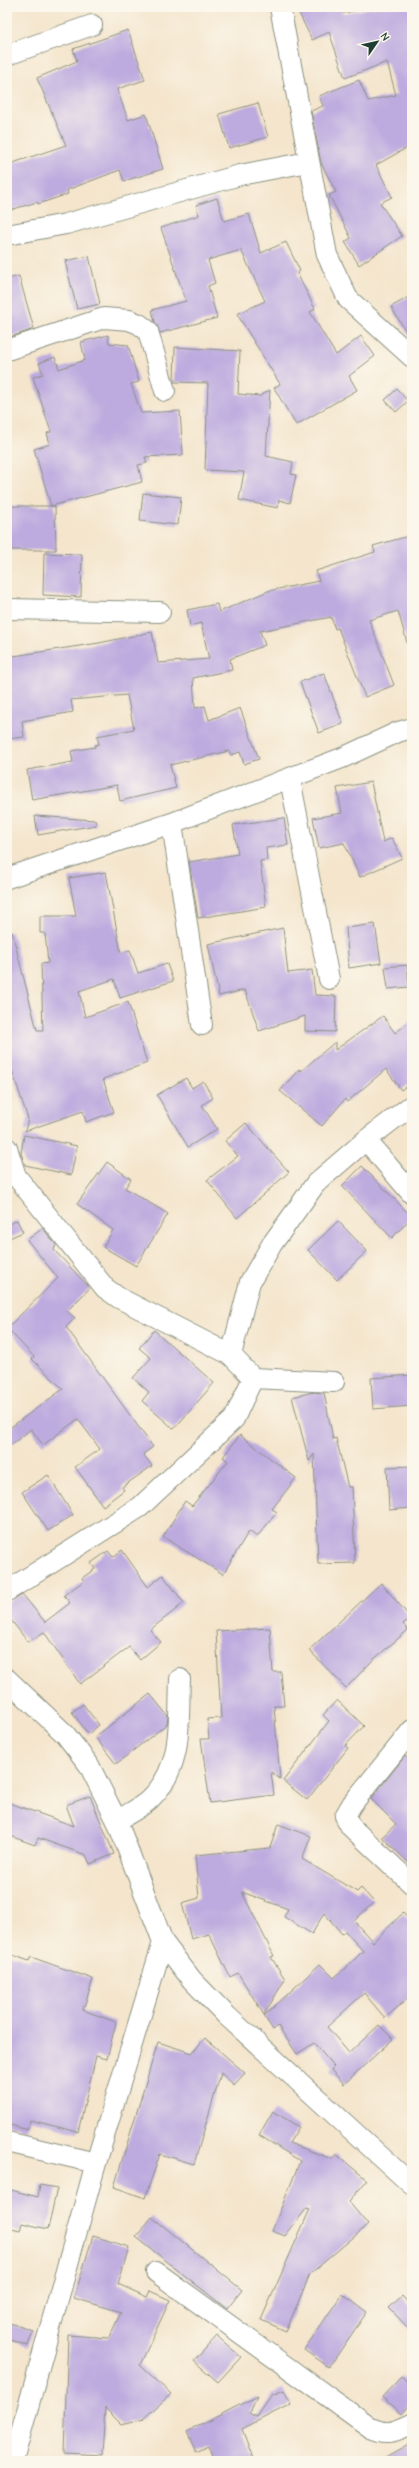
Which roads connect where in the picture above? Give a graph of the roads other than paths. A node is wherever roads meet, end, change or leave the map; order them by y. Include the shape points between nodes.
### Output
1 (280, 7) edge
2 (92, 25) dead end
3 (7, 55) edge
4 (308, 162) junction
5 (7, 235) edge
6 (7, 350) edge
7 (412, 357) edge
8 (165, 391) dead end
9 (7, 609) edge
10 (160, 612) dead end
11 (412, 728) edge
12 (290, 779) junction
13 (172, 823) junction
14 (7, 878) edge
15 (329, 979) dead end
16 (202, 1025) dead end
17 (412, 1105) edge
18 (366, 1140) junction
19 (7, 1148) edge
20 (12, 1176) edge
21 (412, 1194) edge
22 (231, 1355) junction
23 (254, 1378) junction
24 (334, 1382) dead end
25 (7, 1591) edge
26 (180, 1678) dead end
27 (7, 1679) edge
28 (412, 1730) edge
29 (117, 1821) junction
30 (412, 1884) edge
31 (163, 1942) junction
32 (7, 2142) edge
33 (96, 2163) junction
34 (412, 2185) edge
35 (156, 2272) dead end
36 (412, 2424) edge
37 (13, 2461) edge

1 - 4 street
2 - 3 street
4 - 5 street via 240,176 66,224
4 - 7 street via 327,255 348,299
6 - 8 street via 104,318 129,320 148,331
9 - 10 street
11 - 12 street
12 - 13 street
12 - 15 street
13 - 14 street
13 - 16 street
17 - 18 street
18 - 21 street
18 - 22 street via 316,1183 272,1244 250,1282
19 - 20 street
20 - 22 street via 105,1288 119,1298
22 - 23 street
23 - 24 street
23 - 25 street via 234,1419 140,1507
26 - 29 street via 176,1757 168,1778 149,1800
27 - 29 street via 65,1734 89,1766
28 - 30 street via 345,1816 351,1827
29 - 31 street
31 - 33 street
31 - 34 street via 192,1980 226,2016
32 - 33 street
33 - 37 street
35 - 36 street via 371,2428 382,2433 393,2432

